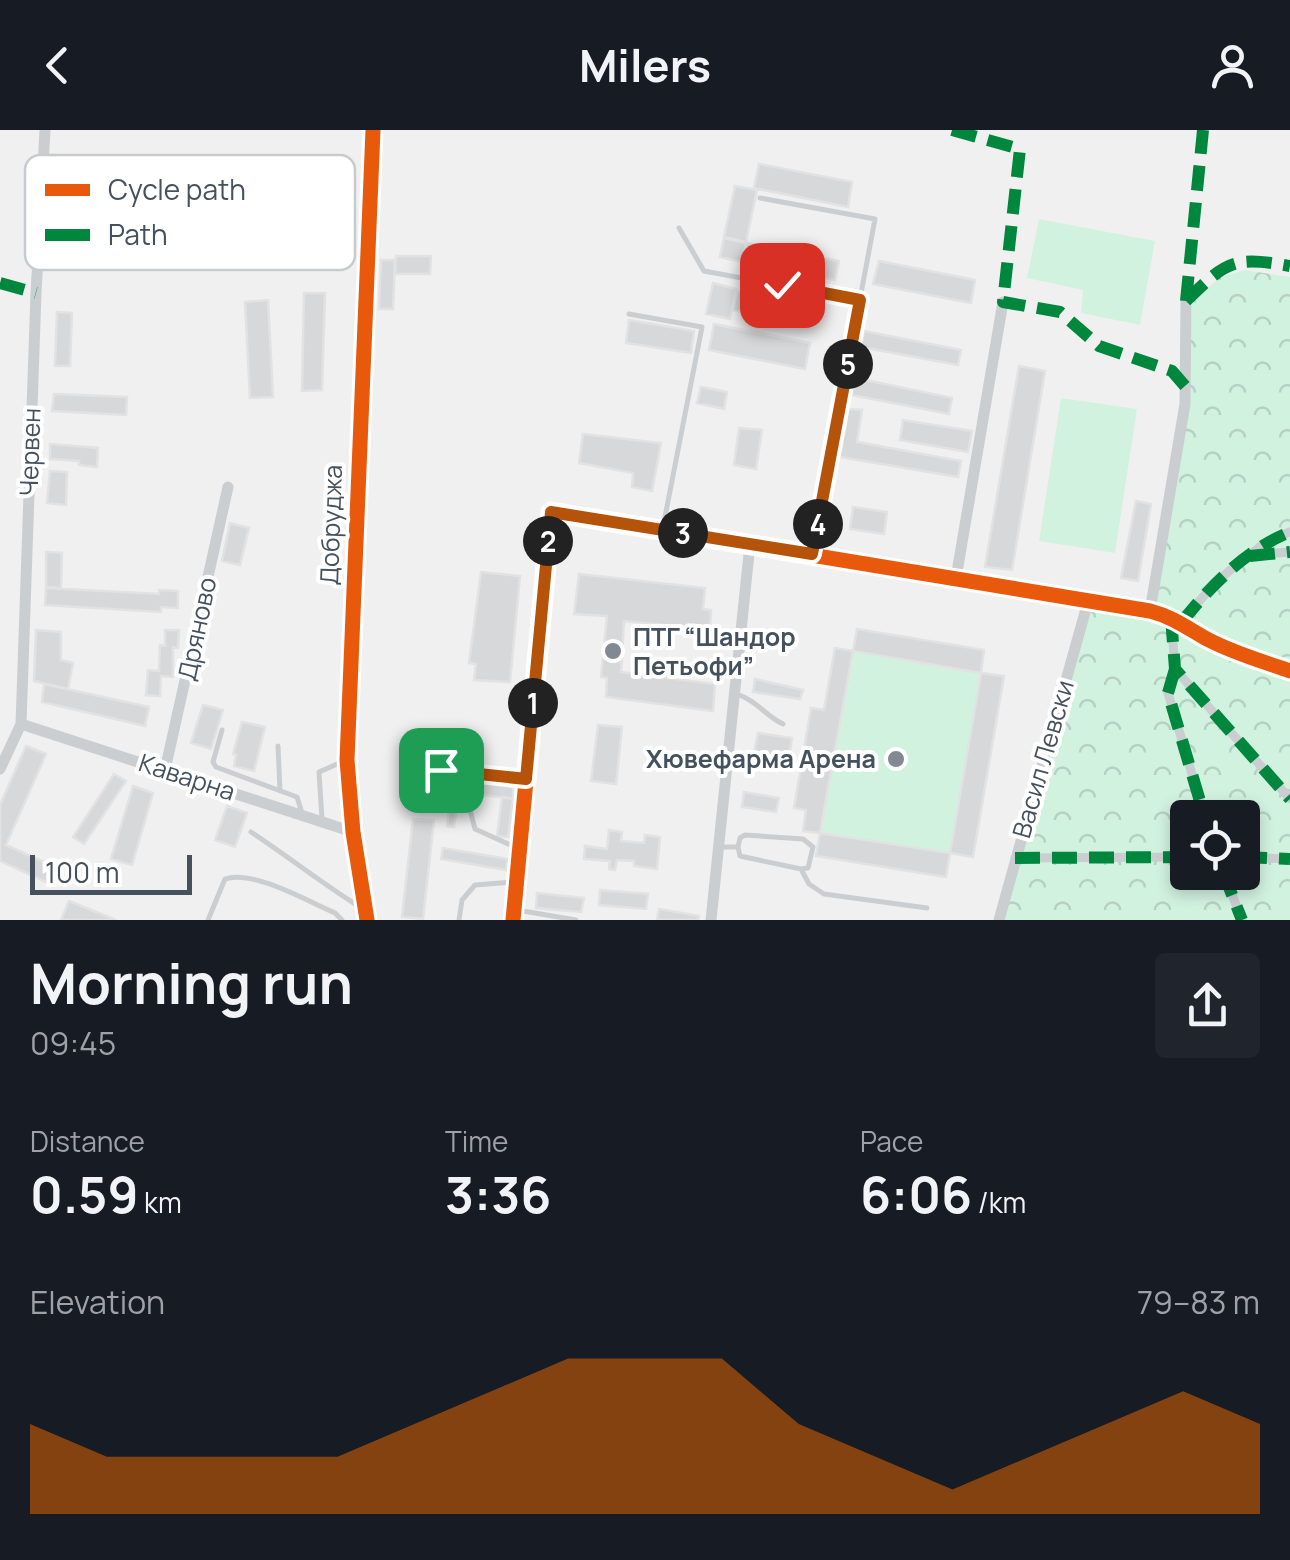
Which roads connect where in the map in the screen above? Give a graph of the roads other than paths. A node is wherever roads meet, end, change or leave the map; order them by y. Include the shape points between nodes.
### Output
1 (34, 130) edge
2 (373, 130) edge
3 (45, 136) edge
4 (760, 198) dead end
5 (679, 228) dead end
6 (37, 270) edge
7 (860, 300) junction
8 (1186, 301) dead end
9 (1003, 302) dead end
10 (628, 314) dead end
11 (228, 488) dead end
12 (663, 530) junction
13 (1290, 532) edge
14 (750, 544) junction
15 (1290, 552) edge
16 (812, 554) junction
17 (1250, 556) junction
18 (956, 578) junction
19 (1089, 598) junction
20 (1150, 611) junction
21 (1177, 619) junction
22 (1175, 669) junction
23 (1290, 670) edge
24 (734, 694) junction
25 (21, 724) junction
26 (783, 724) dead end
27 (222, 730) dead end
28 (278, 746) dead end
29 (347, 760) junction
30 (0, 769) edge
31 (165, 770) junction
32 (441, 770) dead end
33 (526, 779) junction
34 (280, 790) junction
35 (1290, 799) edge
36 (1200, 800) edge
37 (469, 806) dead end
38 (304, 816) junction
39 (322, 822) junction
40 (252, 832) dead end
41 (353, 832) junction
42 (718, 847) junction
43 (738, 847) junction
44 (520, 849) junction
45 (1170, 857) edge
46 (1015, 858) junction
47 (1260, 858) edge
48 (1290, 859) edge
49 (801, 869) junction
50 (517, 882) junction
51 (1230, 890) edge
52 (927, 908) dead end
53 (367, 915) edge
54 (514, 915) edge
55 (208, 920) edge
56 (342, 920) edge
57 (458, 920) edge
58 (576, 920) edge
59 (711, 920) edge
60 (998, 920) edge
61 (1242, 920) edge

1 - 3 street
2 - 29 street, Добруджа
4 - 7 lane via 876,219
5 - 7 lane via 704,270
6 - 25 street, Червен
7 - 16 lane
8 - 20 street via 1185,404
9 - 18 street
10 - 12 lane via 702,327
11 - 31 street, Дряново
12 - 14 street
12 - 33 street via 551,512
13 - 17 street
14 - 16 street
14 - 24 street
15 - 17 street
16 - 18 street
17 - 21 street
18 - 19 street
19 - 20 street
19 - 46 street, Васил Левски
20 - 21 street
21 - 22 street
21 - 23 street via 1204,638
22 - 35 street
22 - 36 street via 1168,693
24 - 26 lane via 757,701
24 - 42 street
25 - 30 street, Червен
25 - 31 street, Каварна
27 - 34 lane via 216,767
28 - 34 lane
29 - 39 lane via 319,772
29 - 41 street, Добруджа
31 - 38 street, Каварна
32 - 33 street
33 - 44 street
34 - 38 lane via 297,797
37 - 44 lane via 475,830
38 - 39 street, Каварна
39 - 41 street, Каварна
40 - 53 lane
41 - 53 street, Добруджа
42 - 43 lane
42 - 59 street
43 - 49 lane via 740,856
43 - 49 lane via 745,835 803,839 814,847 808,868
44 - 50 street
45 - 46 street
46 - 60 street, Васил Левски
47 - 48 street
49 - 52 lane via 824,894
50 - 54 street
50 - 57 lane via 474,885
51 - 61 street
54 - 58 lane
55 - 56 lane via 232,876 268,884

